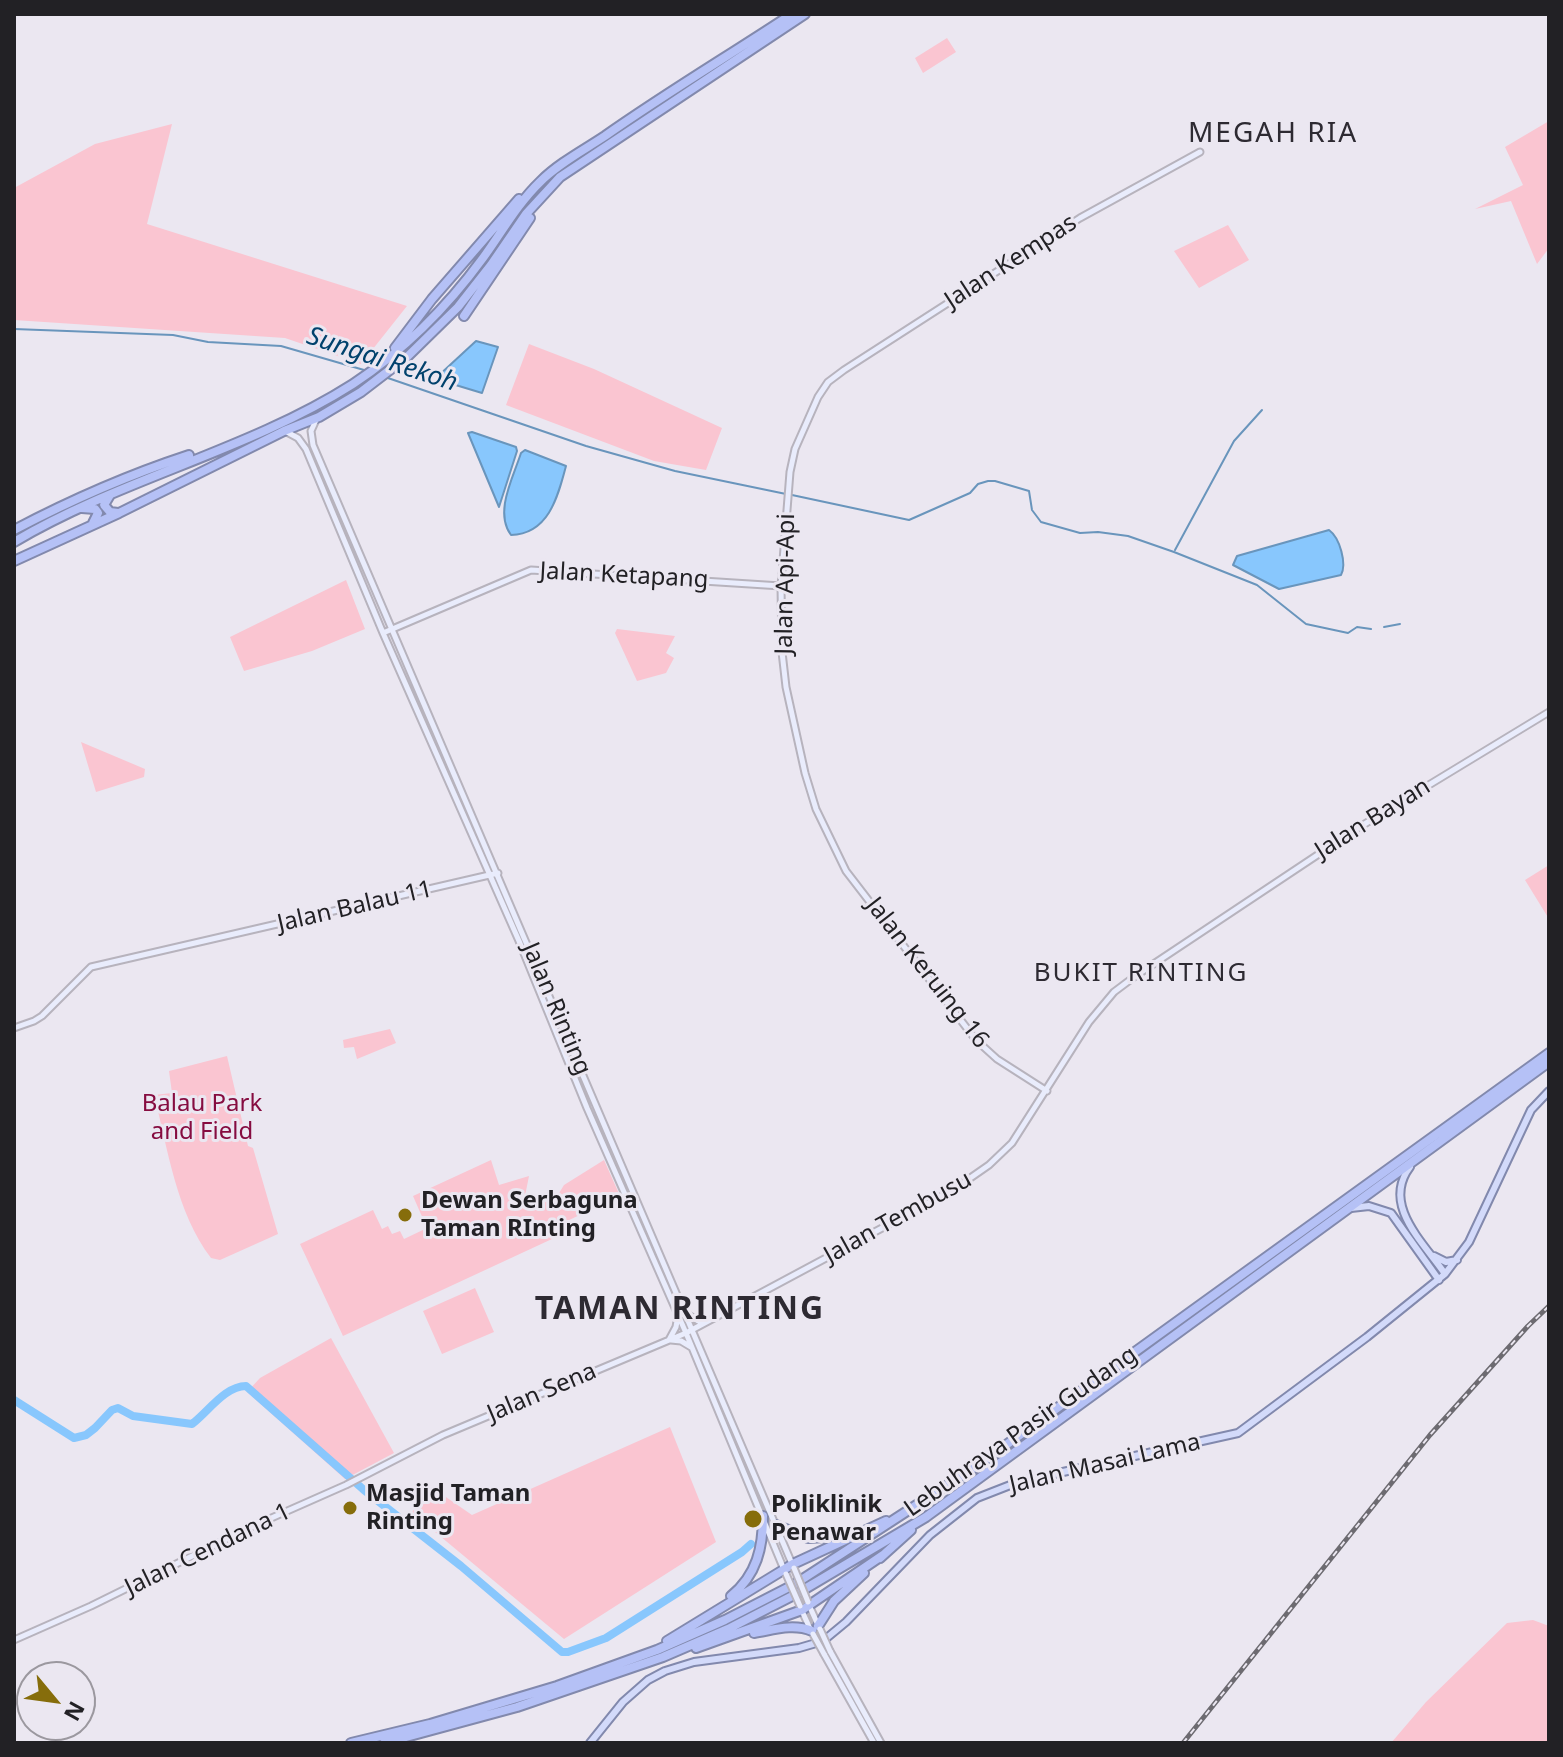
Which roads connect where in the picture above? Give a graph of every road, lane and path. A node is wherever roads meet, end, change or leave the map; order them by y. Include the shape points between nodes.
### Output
1 (792, 14) edge
2 (805, 14) edge
3 (1200, 152) dead end
4 (587, 156) junction
5 (542, 180) junction
6 (464, 316) dead end
7 (387, 358) junction
8 (828, 382) joint
9 (319, 417) junction
10 (271, 427) junction
11 (284, 431) junction
12 (112, 493) junction
13 (77, 509) junction
14 (119, 513) junction
15 (91, 526) junction
16 (14, 530) edge
17 (14, 542) edge
18 (14, 561) edge
19 (781, 586) junction
20 (393, 629) junction
21 (383, 633) junction
22 (1549, 712) edge
23 (826, 836) joint
24 (498, 873) junction
25 (490, 876) junction
26 (1201, 931) joint
27 (14, 1028) edge
28 (1549, 1053) edge
29 (1549, 1062) edge
30 (1047, 1091) junction
31 (1549, 1091) edge
32 (1417, 1159) junction
33 (1347, 1208) junction
34 (1431, 1254) junction
35 (1457, 1260) junction
36 (1442, 1277) junction
37 (686, 1313) junction
38 (678, 1314) junction
39 (708, 1322) junction
40 (689, 1331) junction
41 (668, 1340) junction
42 (698, 1343) junction
43 (692, 1347) junction
44 (401, 1456) joint
45 (908, 1510) junction
46 (763, 1516) junction
47 (926, 1517) junction
48 (776, 1525) junction
49 (872, 1528) junction
50 (883, 1555) junction
51 (789, 1569) junction
52 (805, 1606) junction
53 (706, 1616) junction
54 (816, 1630) junction
55 (734, 1636) junction
56 (14, 1640) edge
57 (827, 1653) junction
58 (642, 1655) junction
59 (663, 1657) junction
60 (351, 1743) edge
61 (384, 1743) edge
62 (590, 1743) edge
63 (874, 1743) edge
64 (881, 1743) edge

1 - 5 highway
2 - 4 highway
3 - 8 street, Jalan Kempas via 1072,223
4 - 6 highway via 532,215
4 - 9 highway via 526,214 458,307 408,356
5 - 7 highway via 513,204
5 - 7 highway via 450,299
7 - 10 highway via 313,407
8 - 19 street, Jalan Api-Api via 802,430 790,472
9 - 11 highway
9 - 20 street, Jalan Rinting via 311,431 313,445
10 - 12 highway
10 - 16 highway via 138,472
11 - 14 highway
11 - 21 street, Jalan Rinting via 306,449
12 - 13 highway
12 - 14 highway via 104,505
13 - 15 highway via 95,509 97,518
13 - 17 highway
14 - 15 highway
15 - 18 highway
19 - 20 street, Jalan Ketapang via 531,570
19 - 23 street, Jalan Api-Api via 786,687
20 - 21 street, Jalan Ketapang
20 - 24 street, Jalan Rinting
21 - 25 street, Jalan Rinting
22 - 26 street, Jalan Bayan
23 - 30 street, Jalan Keruing 16 via 846,871 976,1040
24 - 25 street, Jalan Balau 11
24 - 37 street, Jalan Rinting
25 - 27 street, Jalan Balau 11 via 91,967 42,1016
25 - 38 street, Jalan Rinting
26 - 30 street, Jalan Tembusu via 1114,992
28 - 45 highway, Lebuhraya Pasir Gudang via 981,1463
29 - 32 highway, Lebuhraya Pasir Gudang
30 - 39 street, Jalan Tembusu via 1012,1143 972,1178
31 - 35 main road, Jalan Masai Lama via 1531,1110
32 - 33 highway, Lebuhraya Pasir Gudang
32 - 34 main road via 1400,1184 1401,1208
33 - 36 main road via 1369,1206 1391,1213
33 - 47 highway, Lebuhraya Pasir Gudang
34 - 35 main road via 1446,1262
34 - 36 main road
35 - 36 main road, Jalan Masai Lama
36 - 62 main road, Jalan Masai Lama via 1238,1433 987,1493 930,1535 823,1641 665,1671 623,1702
37 - 39 street
37 - 40 street, Jalan Rinting
38 - 40 street, Jalan Rinting
38 - 41 street
39 - 40 street, Jalan Tembusu
39 - 42 street
40 - 41 street, Jalan Sena
40 - 42 street, Jalan Rinting
40 - 43 street, Jalan Rinting
41 - 43 street
41 - 44 street, Jalan Sena
42 - 48 street, Jalan Rinting
43 - 46 street, Jalan Rinting
44 - 56 street, Jalan Cendana 1
45 - 49 highway
45 - 58 highway, Lebuhraya Pasir Gudang via 795,1584
46 - 51 street, Jalan Rinting
46 - 53 highway via 760,1554 752,1572 739,1590
47 - 50 highway
47 - 59 highway, Lebuhraya Pasir Gudang via 798,1593
48 - 49 highway via 811,1538 839,1538
48 - 51 street, Jalan Rinting
49 - 51 highway
50 - 52 highway
50 - 54 highway via 834,1601
51 - 52 street, Jalan Rinting, bridge
51 - 53 highway
52 - 54 street, Jalan Rinting
52 - 55 highway
53 - 58 highway
54 - 55 highway via 785,1628
54 - 57 street, Jalan Rinting, bridge
55 - 59 highway
57 - 63 street
57 - 64 street
58 - 60 highway, Lebuhraya Pasir Gudang via 514,1700
59 - 61 highway, Lebuhraya Pasir Gudang via 517,1707

